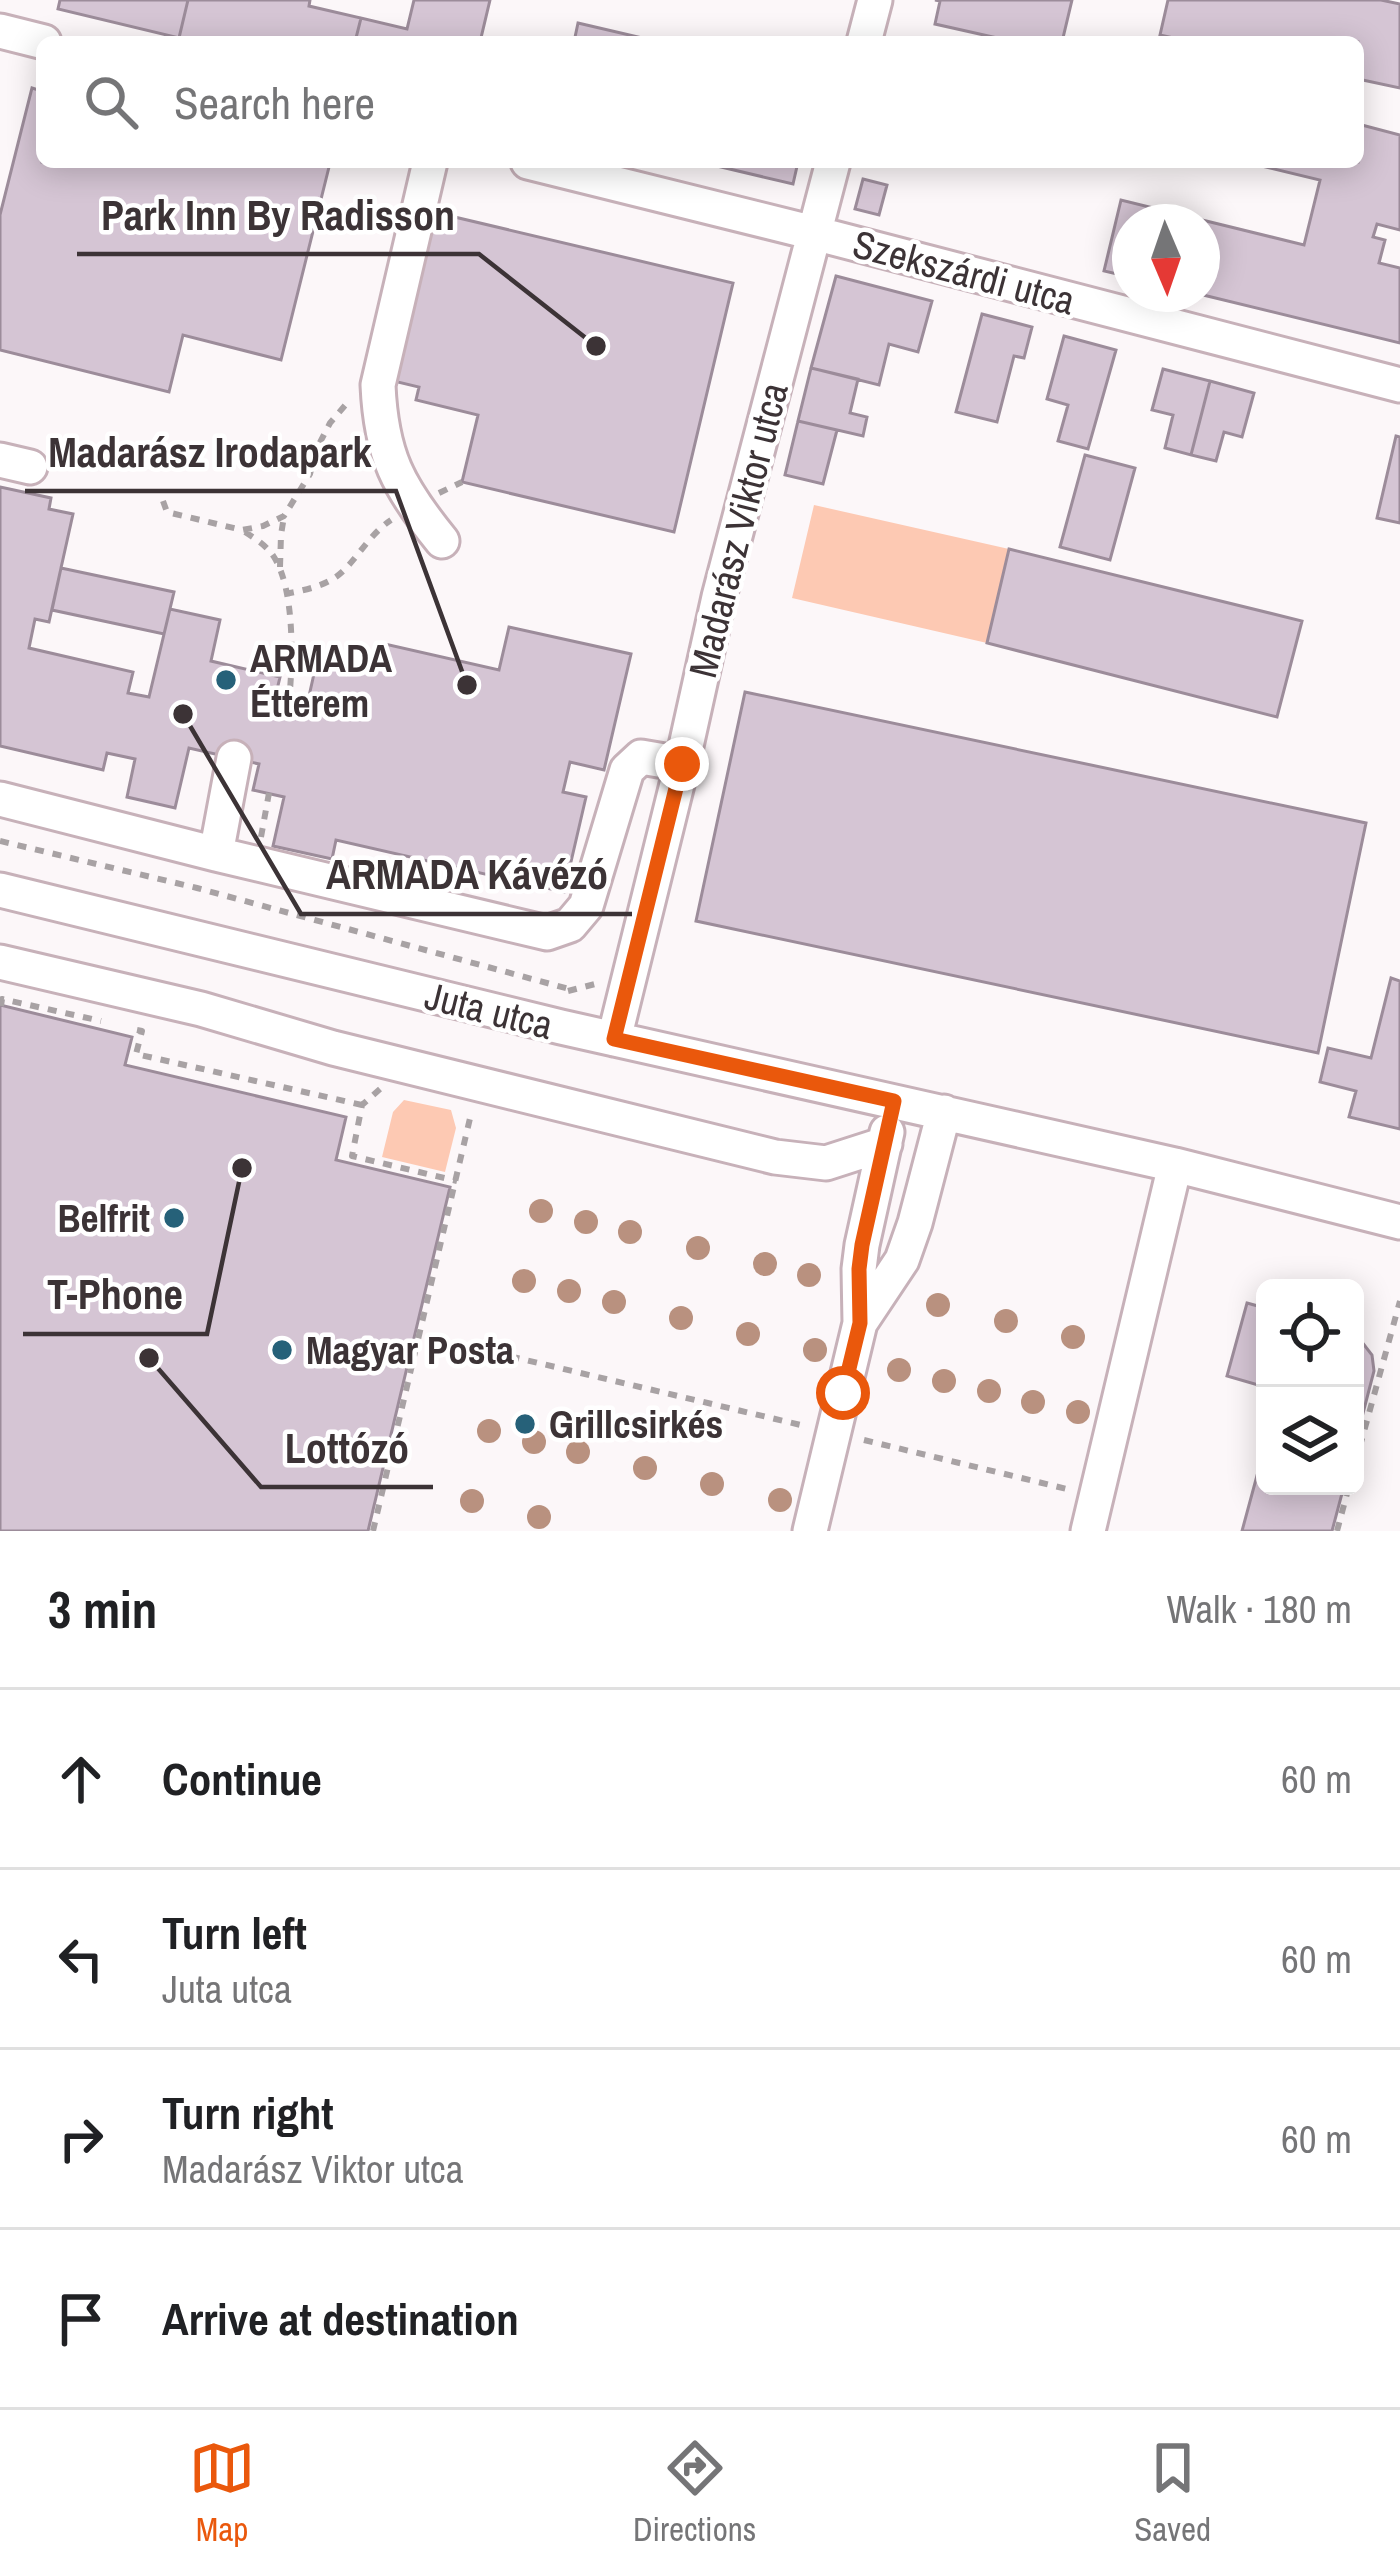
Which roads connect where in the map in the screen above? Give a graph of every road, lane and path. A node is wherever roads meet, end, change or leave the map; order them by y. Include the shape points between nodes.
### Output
1 (874, 0) edge
2 (0, 31) edge
3 (865, 36) edge
4 (36, 40) edge
5 (429, 168) edge
6 (551, 168) edge
7 (830, 168) edge
8 (814, 233) junction
9 (378, 385) junction
10 (1400, 385) edge
11 (462, 482) dead end
12 (163, 501) dead end
13 (412, 505) junction
14 (284, 517) junction
15 (242, 530) junction
16 (442, 541) dead end
17 (280, 569) junction
18 (285, 594) junction
19 (289, 701) dead end
20 (234, 758) dead end
21 (682, 764) junction
22 (269, 793) dead end
23 (0, 799) edge
24 (0, 841) edge
25 (216, 854) junction
26 (256, 864) junction
27 (0, 890) edge
28 (0, 962) edge
29 (569, 989) dead end
30 (1, 1006) edge
31 (614, 1039) junction
32 (381, 1088) dead end
33 (894, 1101) junction
34 (362, 1105) junction
35 (473, 1106) dead end
36 (944, 1112) junction
37 (884, 1144) junction
38 (1175, 1165) junction
39 (457, 1181) junction
40 (1400, 1222) edge
41 (1400, 1301) edge
42 (860, 1323) junction
43 (458, 1344) dead end
44 (1364, 1431) edge
45 (834, 1433) junction
46 (1347, 1495) edge
47 (1096, 1496) junction
48 (373, 1531) edge
49 (811, 1531) edge
50 (1088, 1531) edge
51 (1337, 1531) edge

1 - 3 street
2 - 4 street
5 - 9 street
6 - 8 street, Szekszárdi utca
7 - 8 street, Madarász Viktor utca
8 - 10 street, Szekszárdi utca
8 - 21 street, Madarász Viktor utca
9 - 13 street via 391,465
9 - 14 path via 330,423
11 - 13 path
12 - 15 path via 167,512
13 - 16 street
13 - 18 path via 377,529 339,575
14 - 15 path
14 - 17 path
15 - 17 path via 272,552
17 - 18 path
18 - 19 path
20 - 25 street
21 - 26 street via 625,753 627,770 586,906 570,926 547,933
21 - 31 street, Madarász Viktor utca
22 - 26 path
23 - 25 street
24 - 29 path
25 - 26 street
27 - 31 street, Juta utca
28 - 37 street via 792,1160 826,1163
30 - 34 path via 2,999 142,1031 136,1054
31 - 33 street, Juta utca
32 - 34 path
33 - 36 street, Juta utca
33 - 37 street
34 - 39 path via 352,1156
35 - 39 path
36 - 38 street, Juta utca
36 - 42 street via 902,1260
37 - 42 street via 861,1257
38 - 40 street, Juta utca
38 - 47 street
39 - 48 path
41 - 44 path
42 - 45 street
43 - 45 path
45 - 47 path
45 - 49 street
46 - 51 path
47 - 50 street

